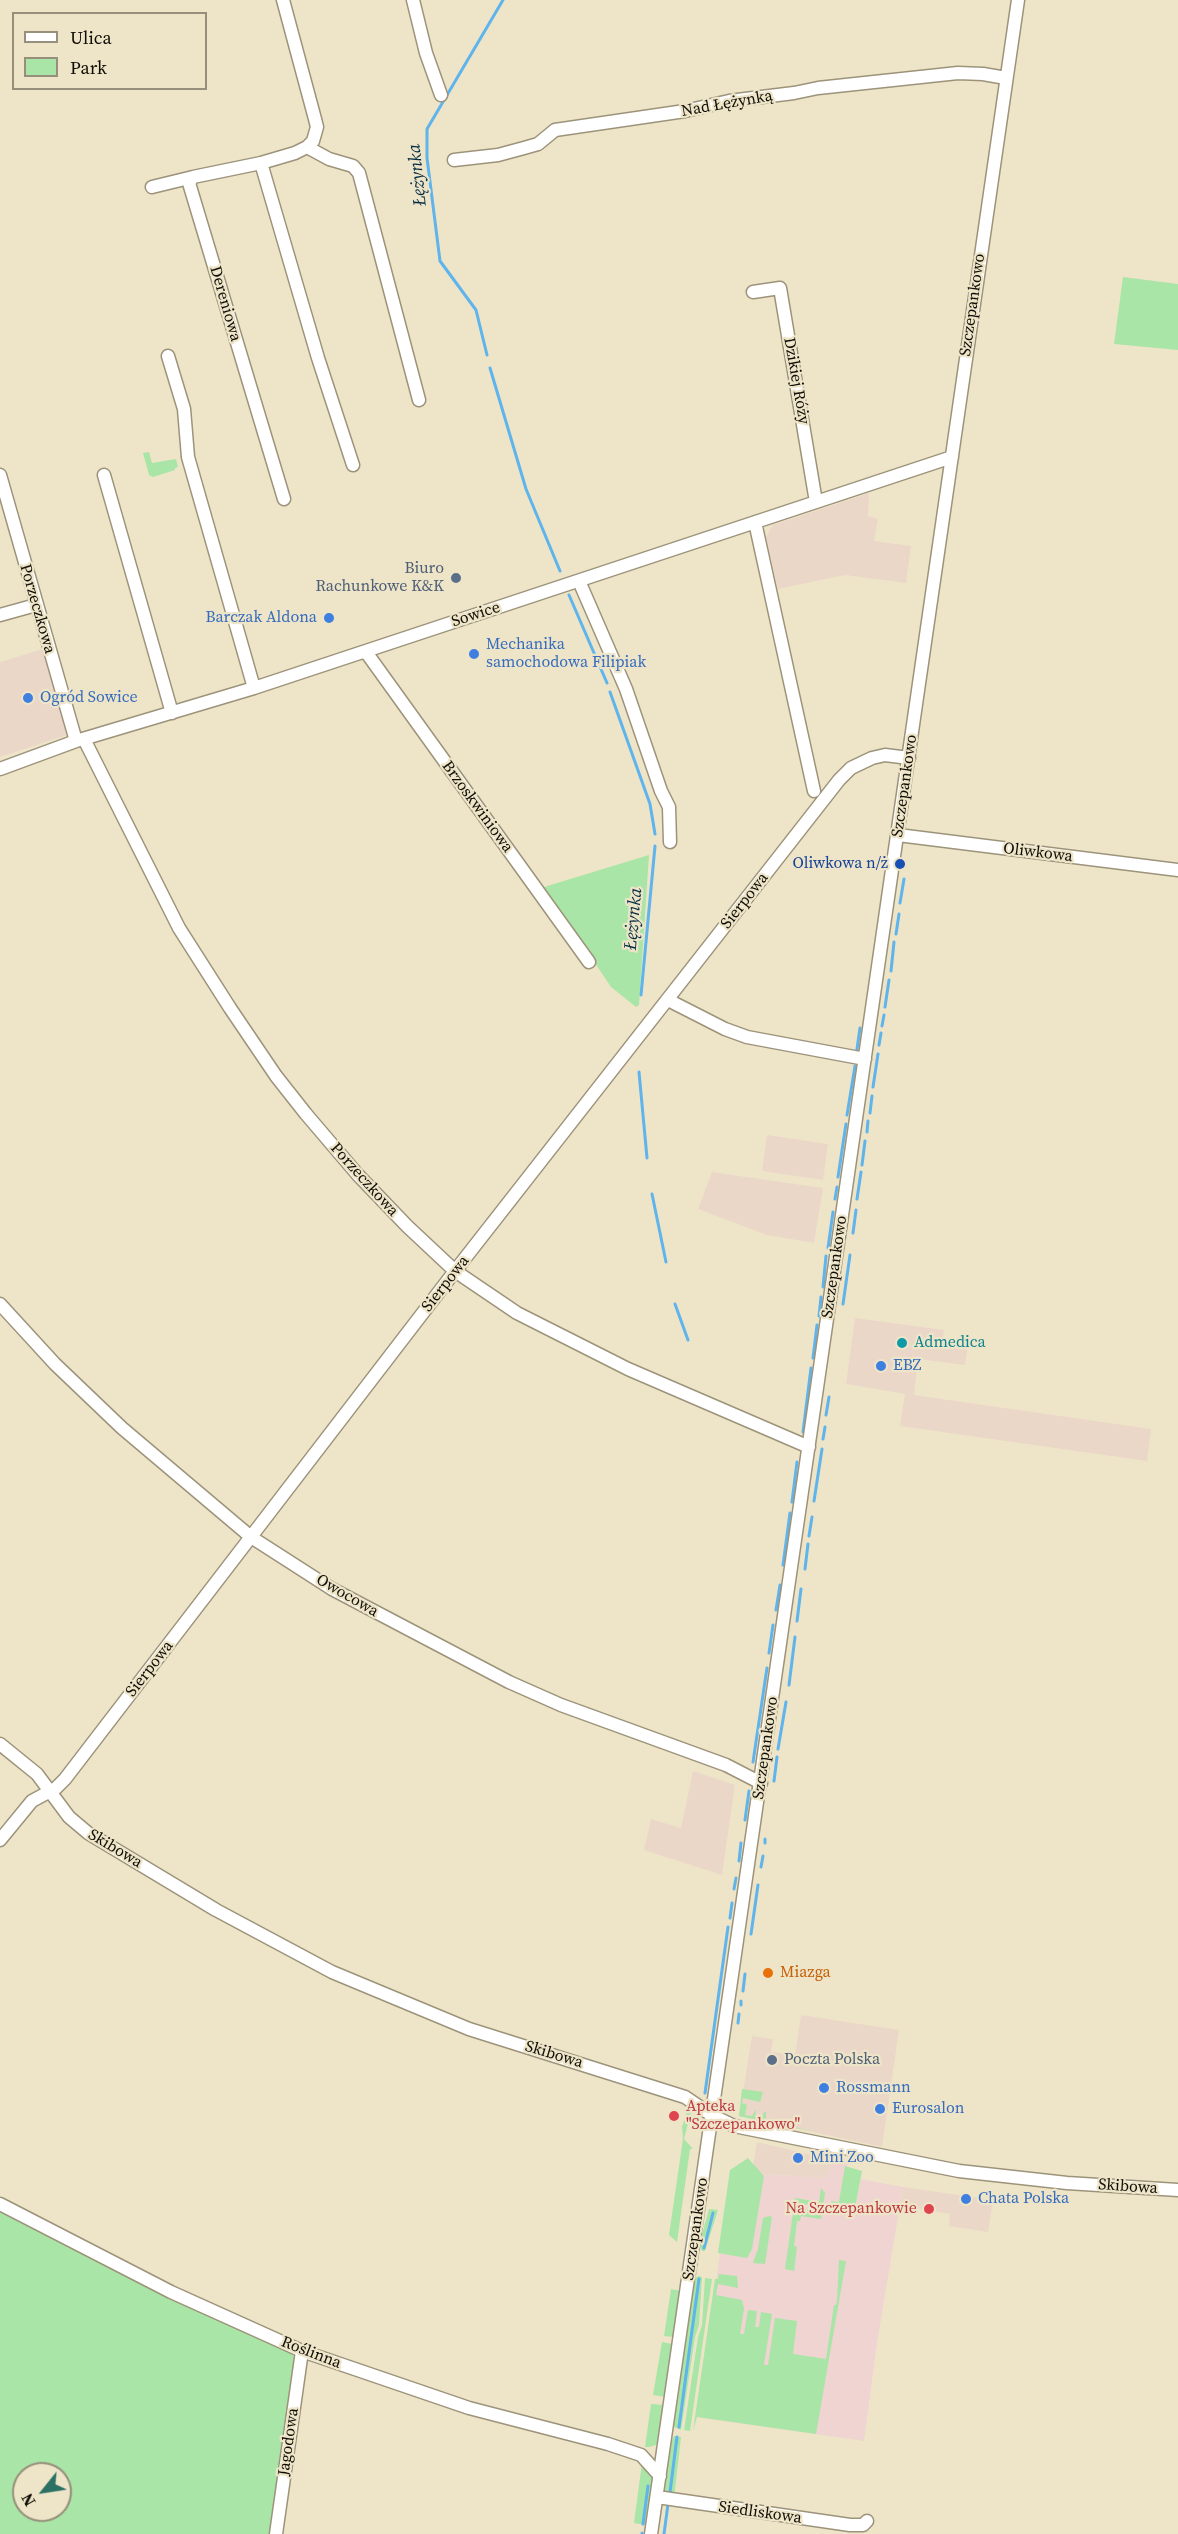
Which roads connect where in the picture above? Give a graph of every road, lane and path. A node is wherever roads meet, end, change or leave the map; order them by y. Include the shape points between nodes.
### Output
1 (283, 0) edge
2 (413, 0) edge
3 (1018, 0) edge
4 (1006, 78) junction
5 (441, 95) dead end
6 (307, 147) junction
7 (454, 160) dead end
8 (261, 163) junction
9 (193, 177) junction
10 (152, 187) dead end
11 (753, 292) dead end
12 (168, 356) dead end
13 (419, 400) dead end
14 (952, 457) junction
15 (353, 465) dead end
16 (104, 475) dead end
17 (0, 476) edge
18 (284, 499) dead end
19 (816, 502) junction
20 (5, 515) edge
21 (755, 522) junction
22 (579, 580) junction
23 (36, 605) junction
24 (0, 615) edge
25 (366, 652) junction
26 (254, 688) junction
27 (172, 713) junction
28 (80, 740) junction
29 (909, 758) junction
30 (0, 769) edge
31 (814, 790) dead end
32 (898, 835) junction
33 (670, 842) dead end
34 (1178, 870) edge
35 (589, 962) dead end
36 (668, 1000) junction
37 (865, 1059) junction
38 (455, 1271) junction
39 (0, 1304) edge
40 (809, 1448) junction
41 (251, 1537) junction
42 (0, 1744) edge
43 (761, 1783) junction
44 (51, 1790) junction
45 (0, 1840) edge
46 (713, 2116) junction
47 (1178, 2190) edge
48 (0, 2204) edge
49 (302, 2351) junction
50 (664, 2451) junction
51 (641, 2455) junction
52 (660, 2476) junction
53 (657, 2498) junction
54 (865, 2527) edge
55 (276, 2534) edge
56 (651, 2534) edge

1 - 6 street via 317,127
2 - 5 street
3 - 4 street, Szczepankowo
4 - 7 street, Nad Łężynką via 958,73 729,101 555,130 538,144 498,155
4 - 14 street, Szczepankowo
6 - 8 street
6 - 13 street via 353,166 358,172
8 - 9 street
8 - 15 street
9 - 10 street
9 - 18 street, Dereniowa via 189,183
11 - 19 street, Dzikiej Róży via 780,288
12 - 26 street via 184,409 188,457
14 - 19 street, Sowice
14 - 29 street, Szczepankowo
16 - 27 street
17 - 20 street, Porzeczkowa
19 - 21 street, Sowice
20 - 23 street, Porzeczkowa
21 - 22 street, Sowice
21 - 31 street
22 - 25 street, Sowice
22 - 33 street via 626,689 669,807
23 - 24 street
23 - 28 street, Porzeczkowa
25 - 26 street, Sowice
25 - 35 street, Brzoskwiniowa
26 - 27 street, Sowice
27 - 28 street, Sowice
28 - 30 street, Sowice
28 - 38 street, Porzeczkowa via 179,928 276,1076 358,1175
29 - 32 street, Szczepankowo
29 - 36 street, Sierpowa via 872,758 851,768 839,780
32 - 34 street, Oliwkowa
32 - 37 street, Szczepankowo
36 - 37 street via 736,1034
36 - 38 street, Sierpowa
37 - 40 street, Szczepankowo
38 - 40 street, Porzeczkowa via 495,1300 570,1341
38 - 41 street, Sierpowa
39 - 41 street, Owocowa via 114,1421
40 - 43 street, Szczepankowo
41 - 43 street, Owocowa via 354,1602 509,1682 726,1765
41 - 44 street, Sierpowa via 65,1779
42 - 44 street, Skibowa
43 - 46 street, Szczepankowo
44 - 45 street, Sierpowa via 32,1801
44 - 46 street, Skibowa via 69,1817 88,1833 216,1910 332,1972 469,2029 685,2097
46 - 47 street, Skibowa via 734,2126 952,2170
46 - 50 street, Szczepankowo
48 - 49 street, Roślinna via 163,2288
49 - 51 street, Roślinna via 469,2408
49 - 55 street, Jagodowa
50 - 51 street, Roślinna
50 - 52 street, Szczepankowo
51 - 52 street, Roślinna
52 - 53 street, Szczepankowo
53 - 54 street, Siedliskowa
53 - 56 street, Szczepankowo

